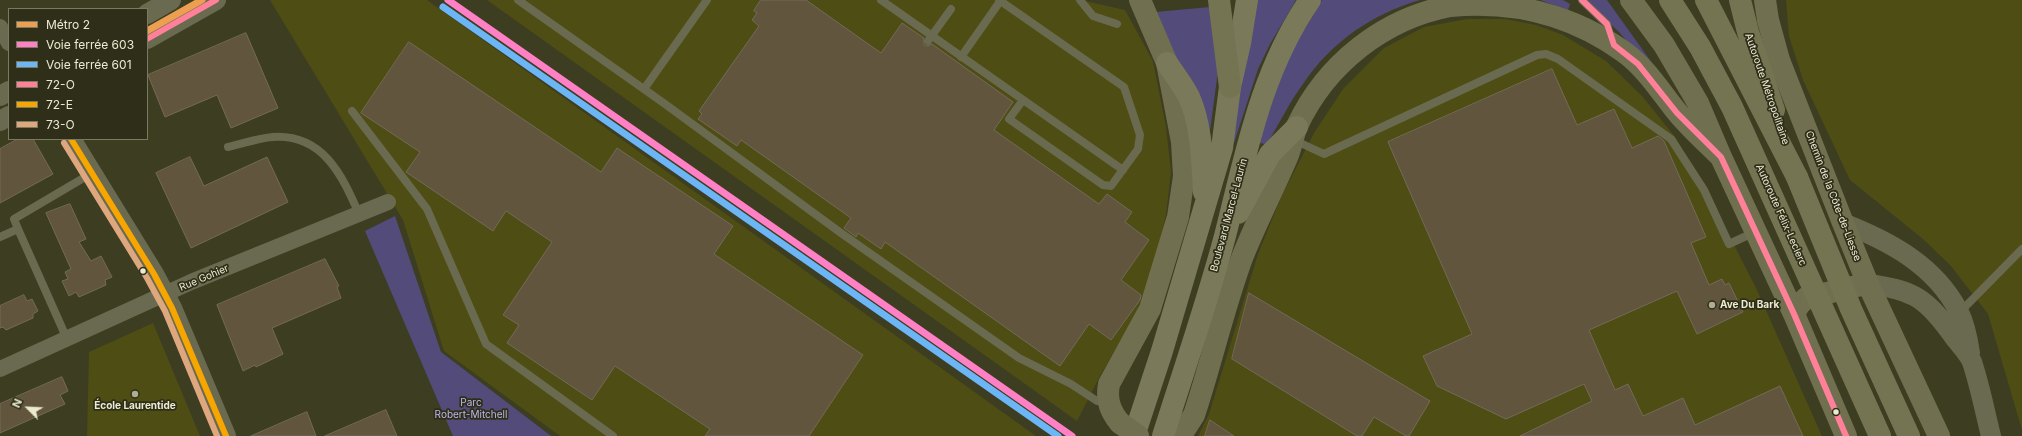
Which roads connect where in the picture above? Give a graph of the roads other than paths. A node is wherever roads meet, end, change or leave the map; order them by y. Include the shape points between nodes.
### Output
1 (171, 0) edge
2 (216, 0) edge
3 (518, 0) edge
4 (707, 0) edge
5 (881, 0) edge
6 (1000, 0) edge
7 (1080, 0) edge
8 (1140, 0) edge
9 (1310, 0) edge
10 (1582, 0) edge
11 (1631, 0) edge
12 (1670, 0) edge
13 (1706, 0) edge
14 (1740, 0) edge
15 (1765, 0) edge
16 (1246, 2) edge
17 (1220, 5) edge
18 (951, 9) dead end
19 (148, 13) edge
20 (1117, 24) dead end
21 (0, 28) edge
22 (148, 37) edge
23 (930, 39) junction
24 (8, 41) edge
25 (1614, 45) junction
26 (961, 57) junction
27 (1167, 63) junction
28 (1230, 87) junction
29 (644, 89) junction
30 (1023, 100) junction
31 (352, 111) dead end
32 (1295, 133) junction
33 (72, 140) edge
34 (228, 147) dead end
35 (1721, 157) junction
36 (1123, 170) junction
37 (92, 173) junction
38 (1797, 177) junction
39 (1205, 201) junction
40 (388, 202) dead end
41 (359, 214) junction
42 (1843, 223) junction
43 (18, 229) junction
44 (1755, 232) junction
45 (0, 237) edge
46 (1224, 237) junction
47 (2022, 249) edge
48 (1868, 284) junction
49 (165, 294) junction
50 (1960, 312) junction
51 (1794, 314) junction
52 (67, 339) junction
53 (1971, 361) junction
54 (0, 369) edge
55 (1108, 402) junction
56 (1127, 429) edge
57 (226, 436) edge
58 (613, 436) edge
59 (1138, 436) edge
60 (1163, 436) edge
61 (1174, 436) edge
62 (1846, 436) edge
63 (1880, 436) edge
64 (1909, 436) edge
65 (1939, 436) edge
66 (1991, 436) edge

1 - 19 street
2 - 22 street
3 - 29 lane
4 - 29 lane
5 - 23 lane
6 - 26 lane
6 - 36 lane via 1124,87 1140,135 1138,149
7 - 20 lane via 1093,16
8 - 27 main road
9 - 46 main road, Boulevard Marcel-Laurin via 1286,39 1258,108
10 - 25 lane via 1607,24
11 - 35 main road via 1660,38 1683,75
12 - 63 highway, Autoroute Félix-Leclerc, bridge via 1700,47 1732,107
13 - 38 highway
14 - 38 highway, Autoroute Métropolitaine via 1748,32
15 - 42 main road, Chemin de la Côte-de-Liesse via 1775,46
16 - 28 main road
17 - 28 highway
18 - 23 lane
21 - 24 street
23 - 26 lane
25 - 32 main road via 1571,20 1524,5 1486,2 1442,7 1399,22 1361,45 1326,81
25 - 35 main road via 1638,64 1677,113
26 - 30 lane
27 - 39 main road via 1188,96 1193,109 1199,137
27 - 55 main road via 1182,142 1184,176 1180,205 1150,309 1109,384
28 - 39 main road via 1222,148
29 - 55 lane via 841,233 1019,358 1071,384 1097,401
30 - 36 lane
30 - 36 lane via 1009,119 1103,185 1111,186
31 - 58 lane via 427,209 486,344
32 - 44 lane via 1324,154 1537,55 1552,55 1671,139 1704,190 1729,244
32 - 46 main road via 1270,154
32 - 61 main road via 1287,160 1242,260 1194,415 1184,429
33 - 37 street
34 - 41 lane via 272,137 289,138 308,144 320,151 335,167
35 - 44 main road
37 - 43 lane via 14,219
37 - 49 street
38 - 64 highway, bridge
39 - 56 main road via 1162,351
40 - 41 street, Rue Gohier
41 - 49 street, Rue Gohier
42 - 48 main road, Chemin de la Côte-de-Liesse
42 - 50 street via 1879,238 1928,270
43 - 45 lane
43 - 52 lane
44 - 51 main road
46 - 60 main road, Boulevard Marcel-Laurin
47 - 50 lane
48 - 51 main road via 1806,298
48 - 53 street via 1900,290 1924,301 1940,317
48 - 65 main road, Chemin de la Côte-de-Liesse
49 - 52 street, Rue Gohier
49 - 57 street
50 - 53 street
51 - 62 main road
52 - 54 street, Rue Gohier
53 - 66 street
55 - 56 main road via 1113,414
56 - 59 main road, bridge

